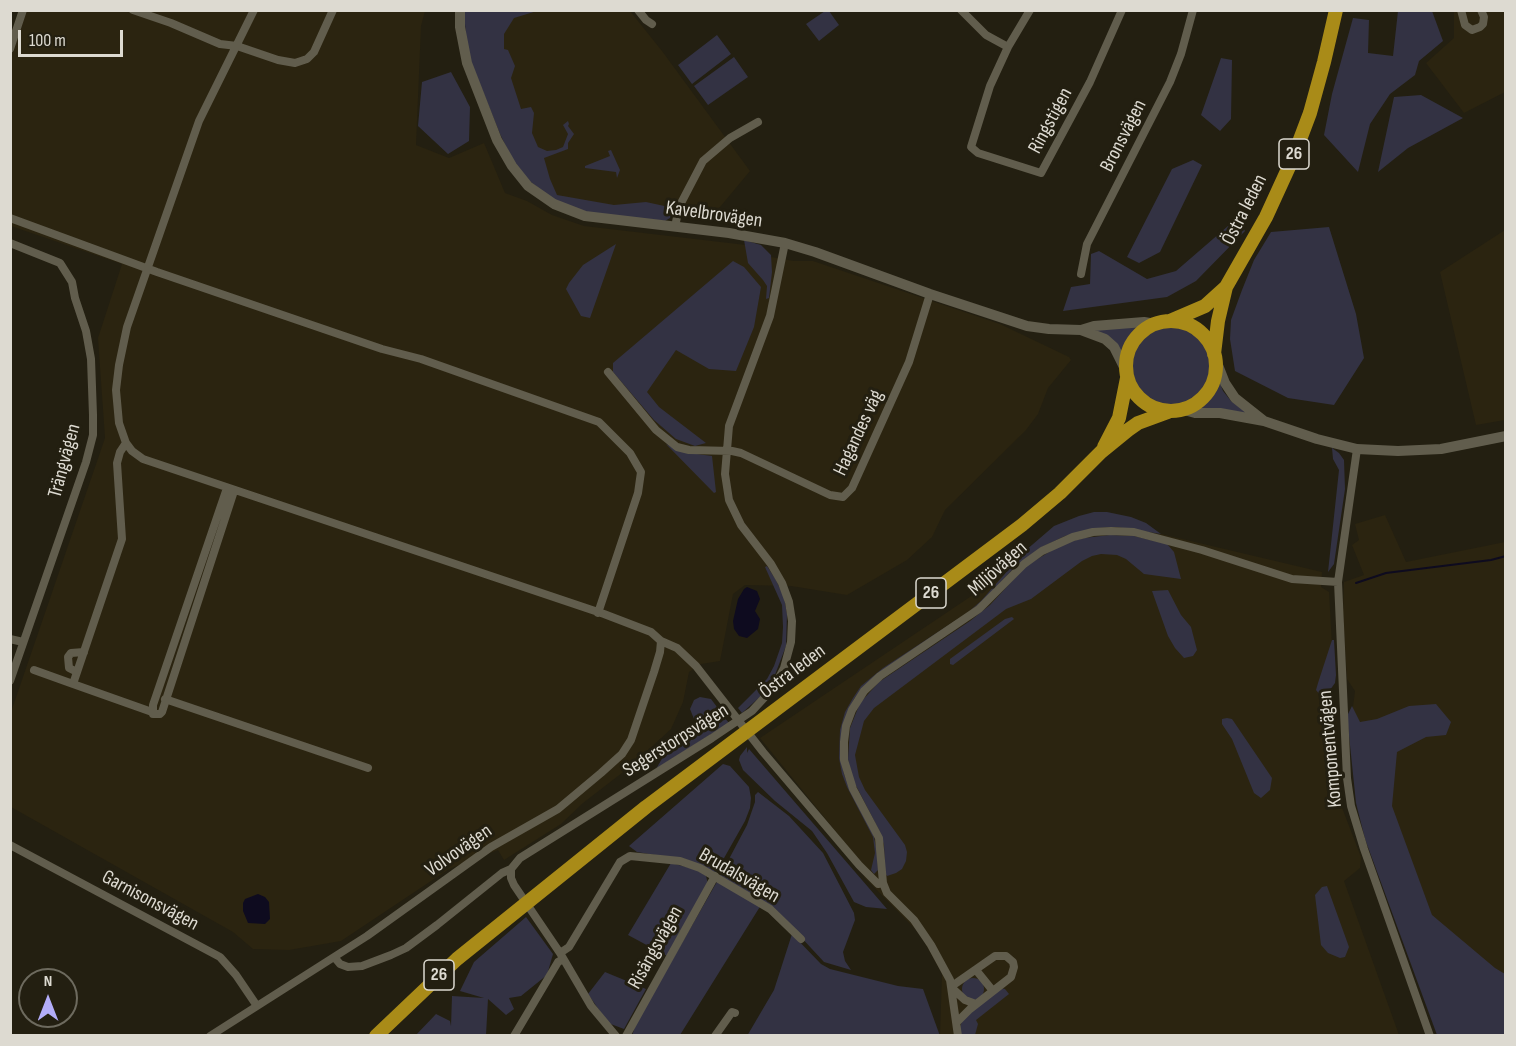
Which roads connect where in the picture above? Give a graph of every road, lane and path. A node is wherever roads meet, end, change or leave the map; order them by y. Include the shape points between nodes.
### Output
1 (23, 10) edge
2 (133, 10) edge
3 (254, 10) edge
4 (333, 10) edge
5 (460, 10) edge
6 (638, 10) edge
7 (960, 10) edge
8 (1030, 10) edge
9 (1122, 10) edge
10 (1193, 10) edge
11 (1336, 10) edge
12 (1461, 10) edge
13 (1481, 10) edge
14 (652, 24) dead end
15 (237, 46) junction
16 (1008, 47) junction
17 (10, 49) edge
18 (758, 122) dead end
19 (10, 218) edge
20 (675, 227) junction
21 (10, 243) edge
22 (785, 243) junction
23 (148, 268) junction
24 (1081, 274) dead end
25 (1226, 287) junction
26 (930, 294) junction
27 (1170, 321) junction
28 (1155, 324) junction
29 (1081, 330) junction
30 (1215, 357) junction
31 (608, 372) dead end
32 (1126, 374) junction
33 (1184, 410) junction
34 (1168, 412) junction
35 (1264, 421) junction
36 (1506, 436) edge
37 (126, 444) junction
38 (1357, 449) junction
39 (725, 451) junction
40 (1101, 452) junction
41 (230, 489) junction
42 (1338, 582) junction
43 (598, 613) junction
44 (10, 639) edge
45 (661, 641) junction
46 (23, 642) junction
47 (84, 652) junction
48 (34, 670) dead end
49 (77, 672) junction
50 (10, 681) edge
51 (73, 684) junction
52 (165, 699) junction
53 (152, 712) junction
54 (368, 768) dead end
55 (10, 845) edge
56 (511, 869) junction
57 (715, 876) junction
58 (883, 883) junction
59 (506, 920) junction
60 (801, 939) dead end
61 (562, 956) junction
62 (335, 958) junction
63 (976, 970) junction
64 (953, 987) junction
65 (993, 990) junction
66 (976, 1004) junction
67 (256, 1006) junction
68 (735, 1013) dead end
69 (957, 1022) junction
70 (210, 1035) edge
71 (376, 1035) edge
72 (383, 1035) edge
73 (514, 1035) edge
74 (616, 1035) edge
75 (626, 1035) edge
76 (715, 1035) edge
77 (958, 1035) edge
78 (1430, 1035) edge

1 - 17 street
2 - 15 street via 220,44
3 - 15 street
4 - 15 street via 314,52 303,61 284,62
5 - 20 main road, Kavelbrovägen via 467,63 497,140 528,186 554,204 585,216
6 - 14 street
7 - 16 street via 986,35
8 - 16 street, Ringstigen
9 - 16 street, Ringstigen via 1090,82 1041,173 978,153 971,147 990,86
10 - 24 street, Bronsvägen via 1170,82 1088,244
11 - 25 highway, Östra leden / 26 via 1313,102 1293,158 1266,217
12 - 13 street via 1465,25 1472,30 1483,24
15 - 23 street via 199,121
18 - 20 street via 730,138 703,161 679,207
19 - 23 street
20 - 22 main road, Kavelbrovägen
21 - 46 street, Trängvägen via 60,263 72,282 91,359 93,435
22 - 26 main road, Kavelbrovägen
22 - 39 street, Segerstorpsvägen via 770,316 736,402
23 - 37 street via 127,327 117,376 117,413
23 - 43 street via 551,404 604,426 641,472 635,502
25 - 27 highway, Östra leden / 26 via 1205,306
25 - 30 highway, Östra leden / 26
26 - 29 main road, Kavelbrovägen via 1027,326
26 - 39 street, Hagandes väg via 909,362 848,494 830,495 741,453
27 - 28 highway, 26
27 - 30 highway via 1193,327 1210,343
28 - 29 main road, Kavelbrovägen
28 - 32 highway, 26 via 1136,337 1130,347
29 - 32 main road, Kavelbrovägen via 1114,347
30 - 33 highway, 26 via 1214,381 1209,391
30 - 35 main road via 1235,398
31 - 39 street via 668,441 689,450
32 - 34 highway, 26 via 1142,402
32 - 40 highway, Östra leden / 26 via 1119,418
33 - 34 highway, 26
33 - 35 main road
34 - 40 highway, Östra leden / 26 via 1138,423
35 - 38 main road
36 - 38 main road via 1441,449
37 - 41 street via 143,459
37 - 47 street via 117,463 122,539
38 - 42 street, Komponentvägen
39 - 56 street, Segerstorpsvägen via 729,501 741,525 771,564 789,602 791,642 784,668 774,687 752,711 520,858
40 - 59 highway, Östra leden / 26 via 1022,525 646,807
41 - 43 street
41 - 52 street
41 - 53 street
42 - 58 street, Miljövägen via 1292,579 1134,532 1093,532 1042,551 979,609 880,676 852,710 845,734 844,760 853,789 879,838
42 - 78 street, Komponentvägen via 1351,806
43 - 45 street via 651,632
44 - 46 street
45 - 58 street via 688,657 868,875 878,884
45 - 62 street, Volvovägen via 643,707 622,754 558,808 491,847
46 - 50 street, Trängvägen
47 - 49 street
47 - 49 street via 68,657 69,668
48 - 51 street
49 - 51 street
51 - 53 street
52 - 53 street via 160,714
52 - 54 street
55 - 67 street, Garnisonsvägen via 220,957
56 - 61 street via 514,885
56 - 62 street, Segerstorpsvägen via 406,948 362,966 348,967
57 - 60 street, Brudalsvägen via 770,909
57 - 61 street, Brudalsvägen via 680,861 626,857
57 - 75 street, Risängsvägen
58 - 64 street via 887,893 922,930
59 - 71 highway, Östra leden / 26 via 442,972
59 - 72 highway, Östra leden / 26
61 - 73 street
61 - 74 street via 591,1006
62 - 67 street, Volvovägen
63 - 64 street
63 - 65 street
63 - 65 street via 995,956 1010,957 1014,973
64 - 66 street via 965,1000
64 - 69 street
65 - 66 street
66 - 69 street
67 - 70 street, Volvovägen
68 - 76 street
69 - 77 street

